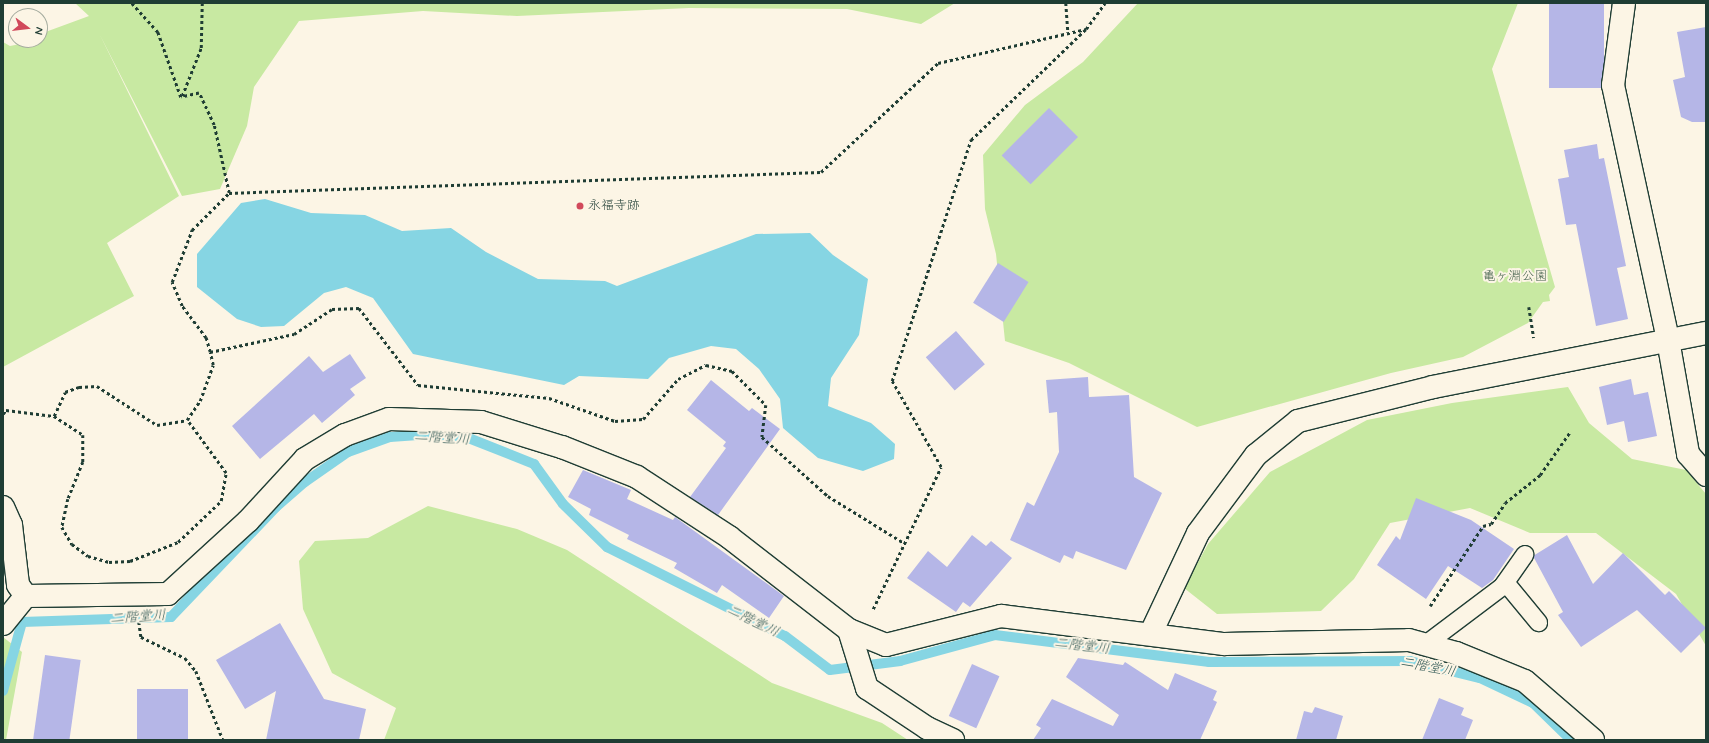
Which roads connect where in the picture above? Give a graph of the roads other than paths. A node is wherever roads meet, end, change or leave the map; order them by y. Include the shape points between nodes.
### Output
1 (1624, 3) edge
2 (1706, 333) edge
3 (1668, 340) junction
4 (1706, 475) edge
5 (3, 507) edge
6 (1524, 554) dead end
7 (1505, 582) junction
8 (26, 596) junction
9 (1538, 622) dead end
10 (3, 624) edge
11 (1151, 632) junction
12 (854, 633) junction
13 (1417, 642) junction
14 (953, 740) edge
15 (1593, 740) edge

1 - 3 street via 1613,85
2 - 3 street
3 - 4 street via 1688,454
3 - 11 street via 1434,387 1298,421 1256,456 1198,533
5 - 8 street via 11,525 18,585
6 - 7 lane
7 - 9 lane
7 - 13 lane
8 - 10 street
8 - 12 street via 168,594 248,521 305,459 345,435 390,419 481,422 562,447 636,477 729,537
11 - 12 street via 1001,616 886,644
11 - 13 street via 1186,641 1224,644
12 - 14 street via 867,688 926,728
13 - 15 street via 1525,681

